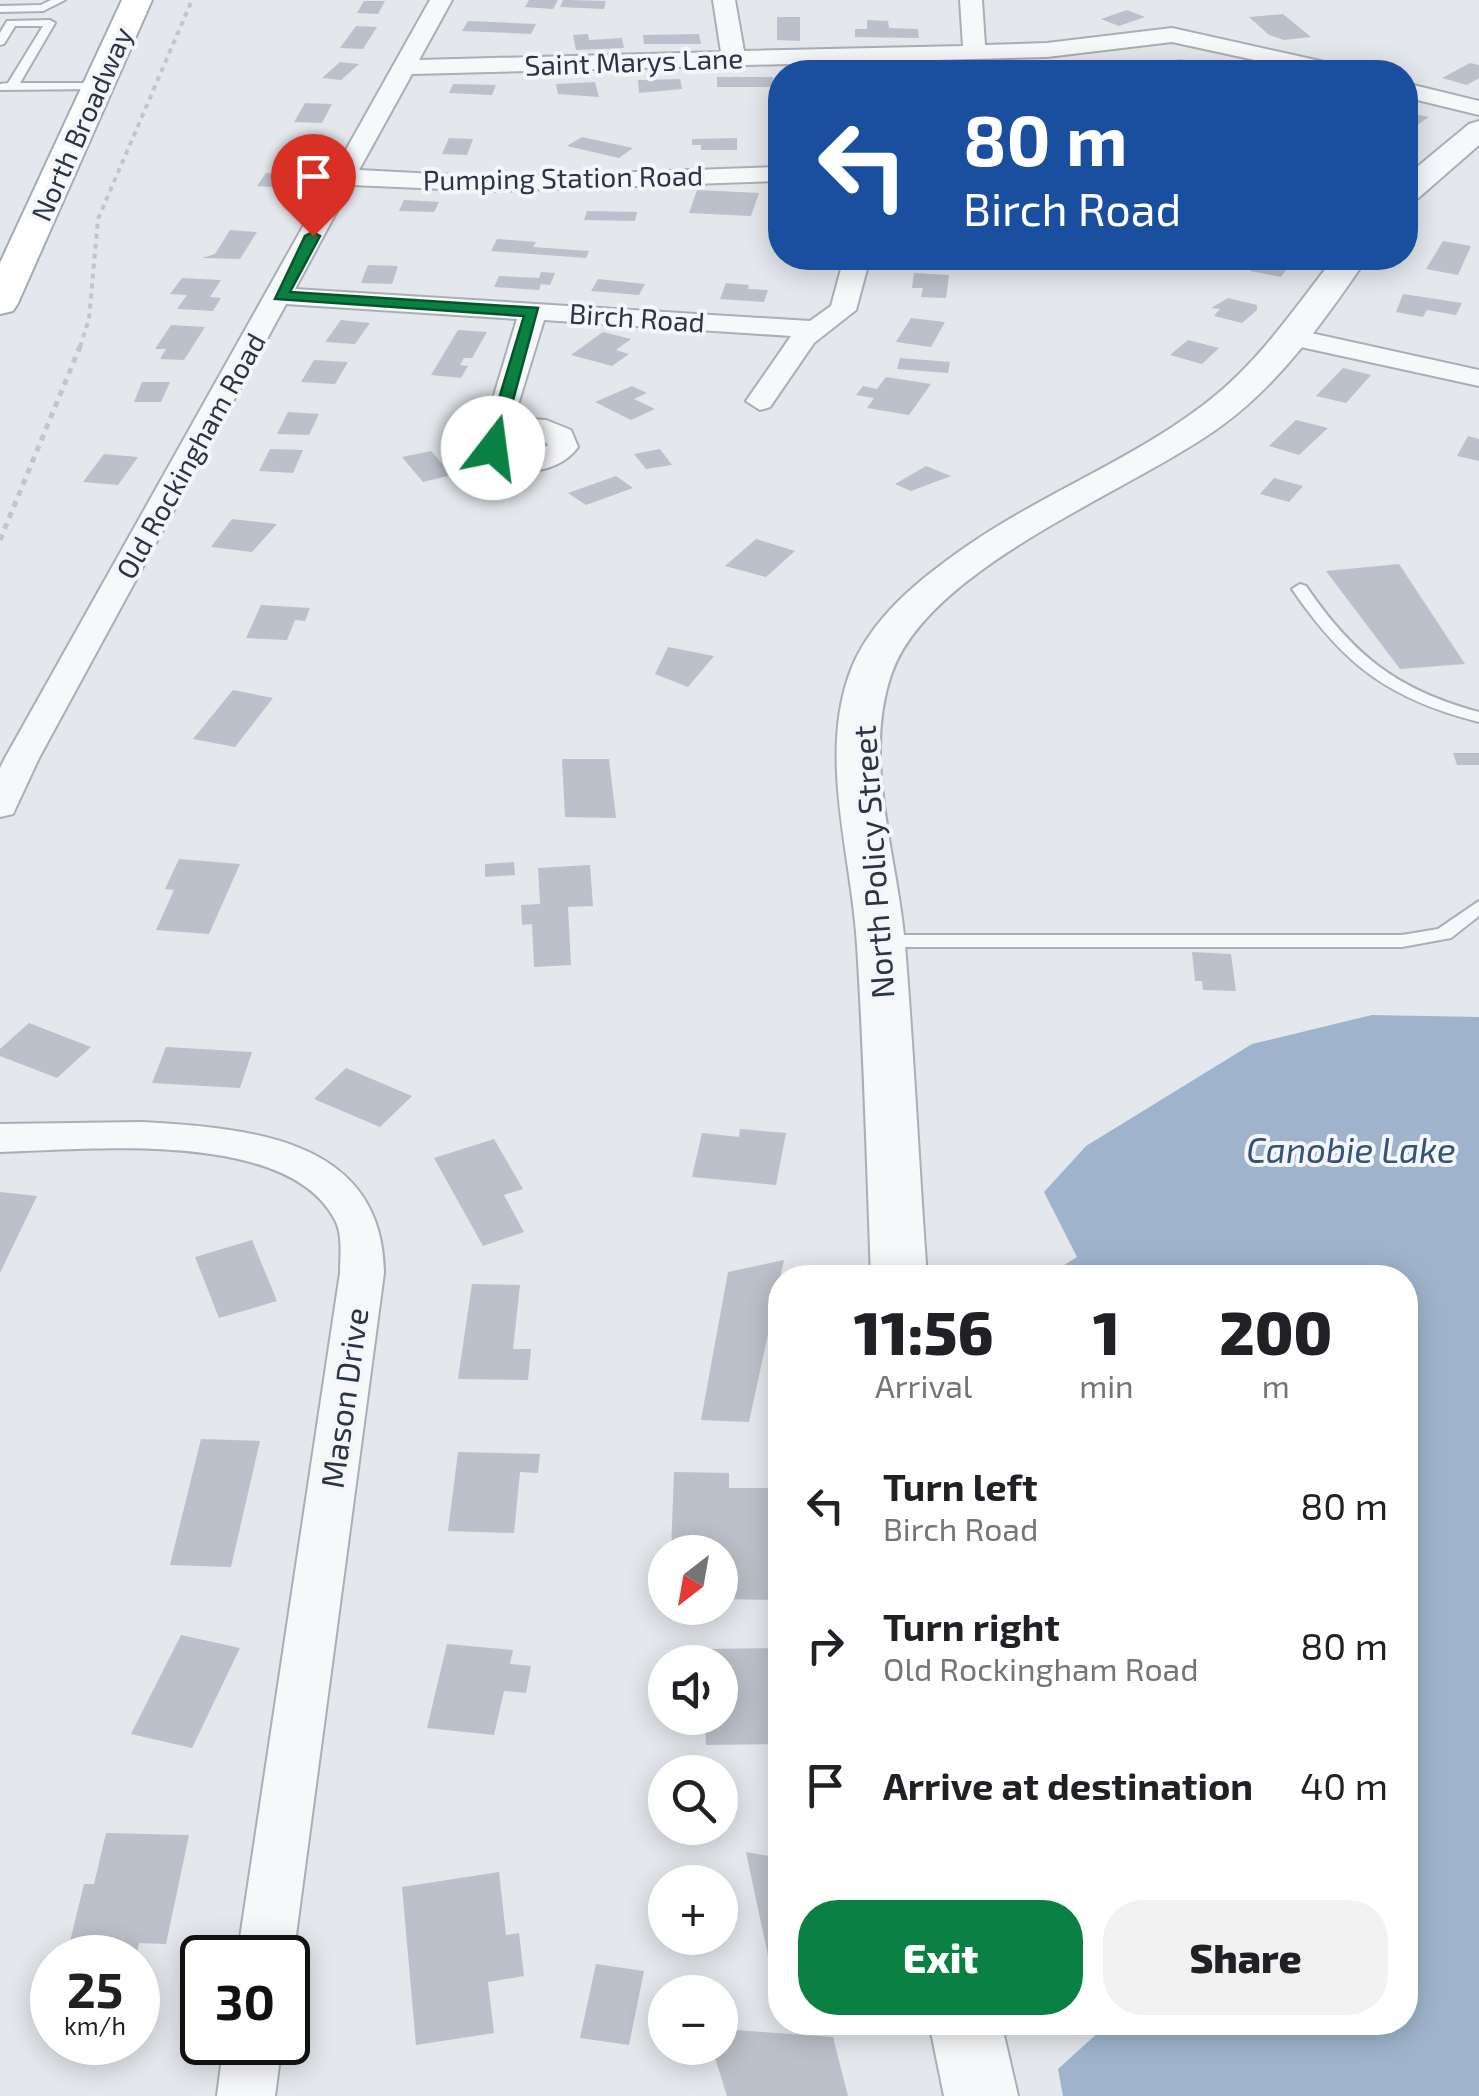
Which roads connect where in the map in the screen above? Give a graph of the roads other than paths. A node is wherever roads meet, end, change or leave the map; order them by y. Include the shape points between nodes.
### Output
1 (60, 0) edge
2 (138, 0) edge
3 (441, 0) edge
4 (724, 0) edge
5 (970, 0) edge
6 (0, 9) edge
7 (0, 42) edge
8 (974, 52) junction
9 (734, 60) junction
10 (1299, 60) edge
11 (406, 66) junction
12 (99, 86) junction
13 (6, 87) edge
14 (1418, 93) edge
15 (1479, 108) edge
16 (1479, 130) edge
17 (768, 174) edge
18 (345, 177) junction
19 (1418, 183) edge
20 (855, 270) edge
21 (1341, 270) edge
22 (280, 296) junction
23 (0, 302) edge
24 (532, 312) junction
25 (813, 329) junction
26 (1288, 336) junction
27 (1479, 378) edge
28 (760, 401) dead end
29 (498, 426) dead end
30 (1300, 589) dead end
31 (1479, 717) edge
32 (0, 806) edge
33 (1479, 907) edge
34 (881, 941) junction
35 (0, 1138) edge
36 (898, 1265) edge
37 (268, 1935) edge
38 (968, 2035) edge
39 (250, 2065) edge
40 (246, 2096) edge
41 (982, 2096) edge

1 - 6 lane via 43,8
2 - 12 main road, North Broadway
3 - 11 street, Old Rockingham Road
4 - 9 street
5 - 8 street
7 - 13 lane via 11,23 50,23
8 - 9 street, Saint Marys Lane
8 - 10 street, Saint Marys Lane via 1067,49 1189,26
9 - 11 street, Saint Marys Lane
11 - 18 street, Old Rockingham Road
12 - 13 lane
12 - 23 main road, North Broadway
14 - 15 street
16 - 19 street
17 - 18 street, Pumping Station Road via 490,184
18 - 22 street, Old Rockingham Road
20 - 25 street via 848,302
21 - 26 street, North Policy Street
22 - 24 street, Birch Road
22 - 32 street, Old Rockingham Road
24 - 25 street, Birch Road
24 - 29 street
25 - 28 street
26 - 27 street
26 - 34 street, North Policy Street via 1218,411 972,564 911,614 882,648 870,672 859,730
30 - 31 lane via 1332,639 1377,676 1441,708
33 - 34 lane via 1444,934 1402,941
34 - 36 street, North Policy Street
35 - 37 street, Mason Drive via 170,1137 255,1148 317,1172 357,1218 362,1274
38 - 41 street
39 - 40 street

